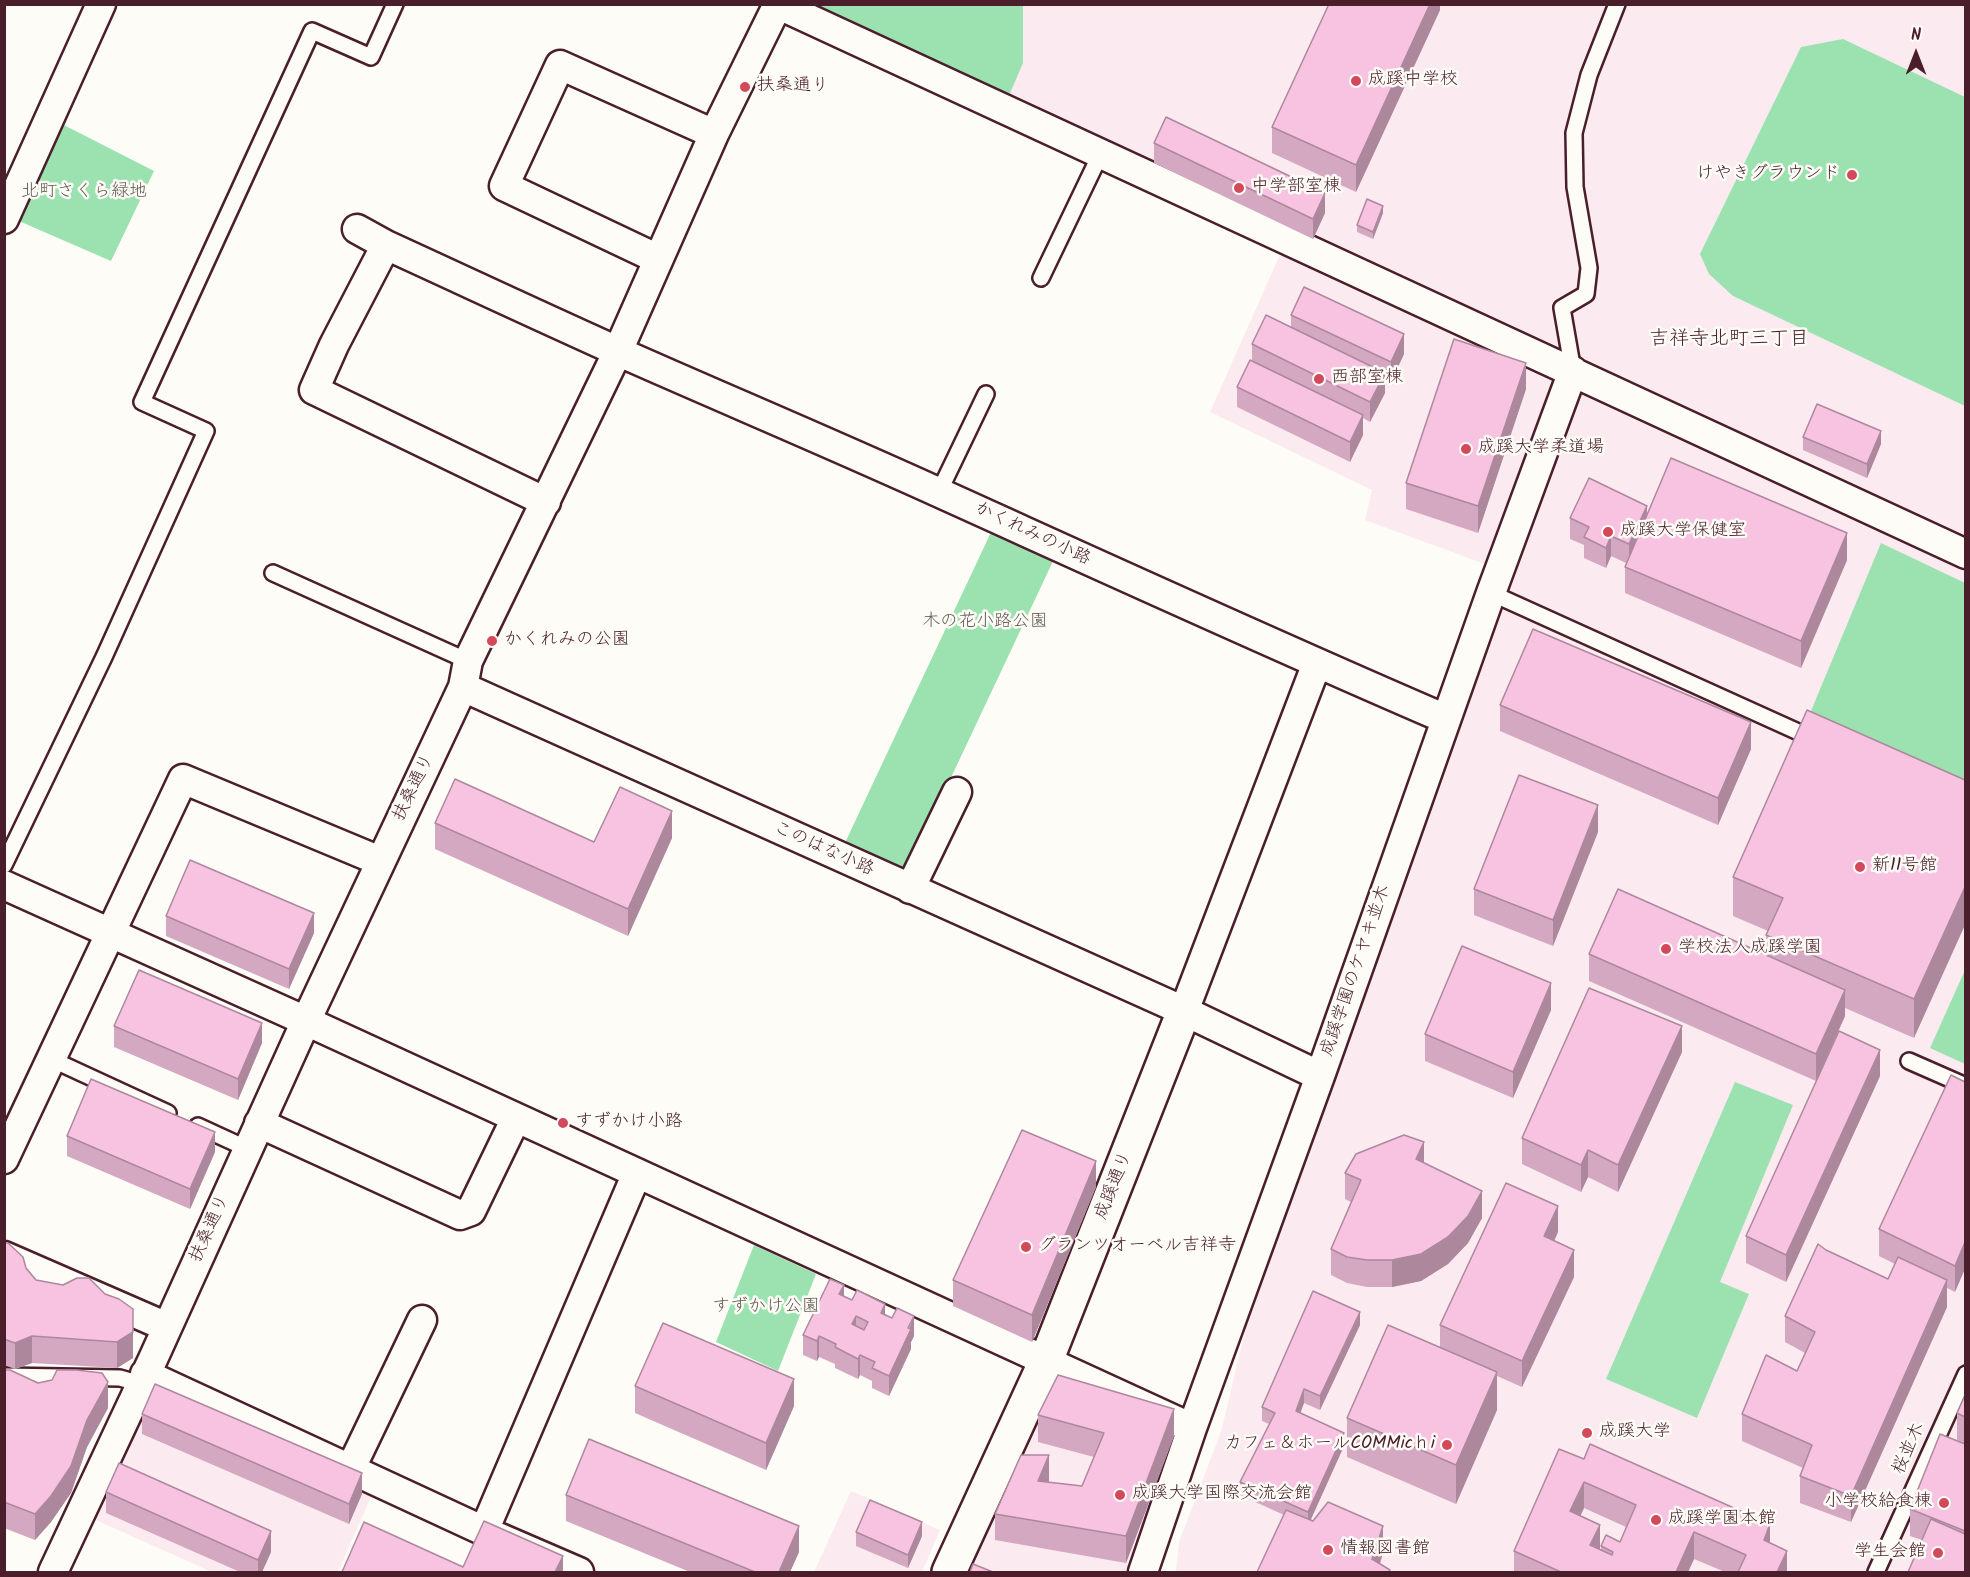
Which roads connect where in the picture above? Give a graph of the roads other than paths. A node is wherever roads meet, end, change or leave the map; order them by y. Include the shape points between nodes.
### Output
1 (101, 4) edge
2 (395, 4) edge
3 (1617, 4) edge
4 (778, 5) edge
5 (714, 134) junction
6 (1100, 155) junction
7 (4, 219) edge
8 (357, 229) dead end
9 (386, 245) junction
10 (658, 259) junction
11 (1041, 278) dead end
12 (618, 351) junction
13 (1573, 370) junction
14 (986, 394) dead end
15 (939, 492) junction
16 (546, 502) junction
17 (1965, 554) edge
18 (273, 573) dead end
19 (1491, 593) junction
20 (1317, 663) junction
21 (466, 674) junction
22 (1446, 719) junction
23 (1825, 743) edge
24 (957, 792) dead end
25 (380, 861) junction
26 (4, 865) edge
27 (4, 885) edge
28 (910, 889) junction
29 (110, 932) junction
30 (1184, 1011) junction
31 (306, 1021) junction
32 (51, 1059) junction
33 (1909, 1061) dead end
34 (1320, 1076) junction
35 (1965, 1086) edge
36 (516, 1118) junction
37 (259, 1123) junction
38 (248, 1149) junction
39 (4, 1159) edge
40 (636, 1173) junction
41 (4, 1256) edge
42 (422, 1320) dead end
43 (167, 1327) junction
44 (1046, 1361) junction
45 (1965, 1374) edge
46 (4, 1376) edge
47 (143, 1379) junction
48 (1192, 1428) junction
49 (351, 1468) junction
50 (484, 1531) junction
51 (53, 1572) edge
52 (579, 1572) edge
53 (949, 1572) edge
54 (1143, 1572) edge
55 (1876, 1572) edge

1 - 7 street
2 - 26 lane via 371,57 312,31 142,402 206,431
3 - 13 lane via 1589,75 1574,133 1575,186 1589,268 1586,294 1562,308
4 - 5 street, 扶桑通り
4 - 6 street
5 - 10 street, 扶桑通り
5 - 10 street via 560,65 504,186
6 - 11 lane
6 - 13 street
8 - 9 street, かくれみの小路
9 - 12 street, かくれみの小路
9 - 16 street via 314,390
10 - 12 street, 扶桑通り
12 - 15 street, かくれみの小路
12 - 16 street, 扶桑通り
13 - 17 street
13 - 19 street, 成蹊学園のケヤキ並木
14 - 15 lane
15 - 20 street, かくれみの小路
16 - 21 street, 扶桑通り
18 - 21 lane
19 - 22 street, 成蹊学園のケヤキ並木
19 - 23 lane
20 - 22 street, かくれみの小路
20 - 30 street
21 - 25 street, 扶桑通り
21 - 28 street, このはな小路
22 - 34 street, 成蹊学園のケヤキ並木
24 - 28 street
25 - 29 street via 183,779
25 - 31 street, 扶桑通り
27 - 29 street
28 - 30 street, このはな小路
29 - 31 street
29 - 32 street
30 - 34 street, このはな小路
30 - 44 street, 成蹊通り
31 - 36 street
31 - 37 street, 扶桑通り
32 - 38 lane
32 - 39 street
33 - 35 lane
34 - 48 street, 成蹊学園のケヤキ並木
36 - 37 street via 471,1211 460,1215
36 - 40 street
37 - 38 street, 扶桑通り
38 - 43 street, 扶桑通り
40 - 44 street
40 - 50 street
41 - 43 street
42 - 49 street
43 - 47 street, 扶桑通り
44 - 48 street
44 - 53 street, 成蹊通り
45 - 55 lane, 桜並木
46 - 47 lane
47 - 49 street
47 - 51 street, 扶桑通り
48 - 54 street, 成蹊学園のケヤキ並木
49 - 50 street
50 - 52 street

